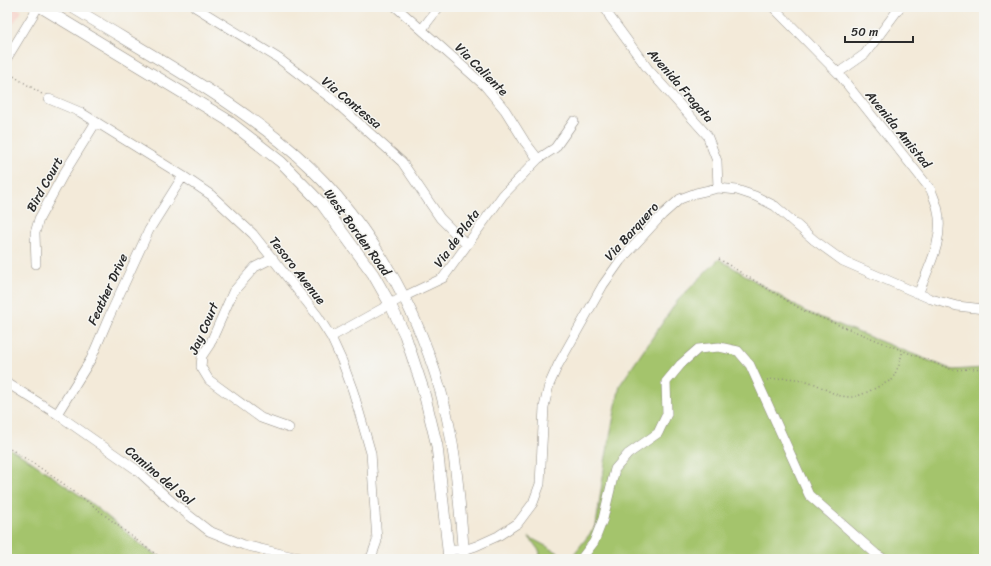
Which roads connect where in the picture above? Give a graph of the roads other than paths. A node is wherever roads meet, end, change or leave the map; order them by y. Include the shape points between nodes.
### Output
1 (40, 7) edge
2 (72, 7) edge
3 (195, 7) edge
4 (396, 7) edge
5 (439, 7) edge
6 (605, 7) edge
7 (773, 7) edge
8 (900, 7) edge
9 (422, 29) junction
10 (7, 58) edge
11 (838, 73) junction
12 (49, 99) road end
13 (574, 121) dead end
14 (96, 122) junction
15 (538, 159) junction
16 (183, 176) junction
17 (718, 188) junction
18 (467, 245) junction
19 (273, 258) junction
20 (36, 264) dead end
21 (919, 292) junction
22 (403, 297) junction
23 (390, 304) junction
24 (984, 309) edge
25 (331, 337) junction
26 (7, 383) edge
27 (57, 414) junction
28 (289, 428) dead end
29 (464, 554) edge
30 (448, 555) edge
31 (370, 558) edge
32 (308, 559) edge
33 (581, 559) edge
34 (884, 559) edge

1 - 10 street
1 - 23 main road, West Borden Road via 226,119 281,162 321,203 373,274
2 - 22 main road, West Borden Road via 230,104 282,143 322,180 354,219 388,268
3 - 18 street, Via Contessa via 278,58 333,100 402,162 440,218
4 - 9 street, Via Caliente
5 - 9 street
6 - 17 street, Avenida Fragata via 648,70 707,135 717,161
7 - 11 street, Avenida Amistad
8 - 11 street via 865,54
9 - 15 street, Via Caliente via 485,86 505,110
11 - 21 street, Avenida Amistad via 931,190 938,210 939,229 936,251
12 - 14 street, Tesoro Avenue
13 - 15 street, Via de Plata via 555,148
14 - 16 street, Tesoro Avenue
14 - 20 street, Bird Court via 39,219 35,233
15 - 18 street, Via de Plata via 503,194
16 - 19 street, Tesoro Avenue via 210,195 243,224
16 - 27 street, Feather Drive via 149,230 91,359
17 - 21 street, Via Barquero via 737,190 775,206 843,261
17 - 29 street, Via Barquero via 680,199 620,261 603,285 549,385 544,407 540,484 533,503 518,523
18 - 22 street, Via de Plata via 443,278
19 - 25 street, Tesoro Avenue
19 - 28 street, Jay Court via 255,267 233,292 202,356 201,367 209,380 261,418
21 - 24 street, Via Barquero via 957,306
22 - 23 street, Via de Plata
22 - 29 main road, West Borden Road via 430,360 446,412 455,465
23 - 25 street, Via de Plata
23 - 30 main road, West Borden Road via 405,335 424,389 437,446
25 - 31 street, Tesoro Avenue via 353,391 371,453 377,541
26 - 27 street, Camino del Sol
27 - 32 street, Camino del Sol via 137,470 209,531 244,545
29 - 30 street, Via Barquero
33 - 34 street via 594,542 603,519 615,469 628,454 658,433 667,414 666,382 698,349 719,347 738,351 750,365 809,495

